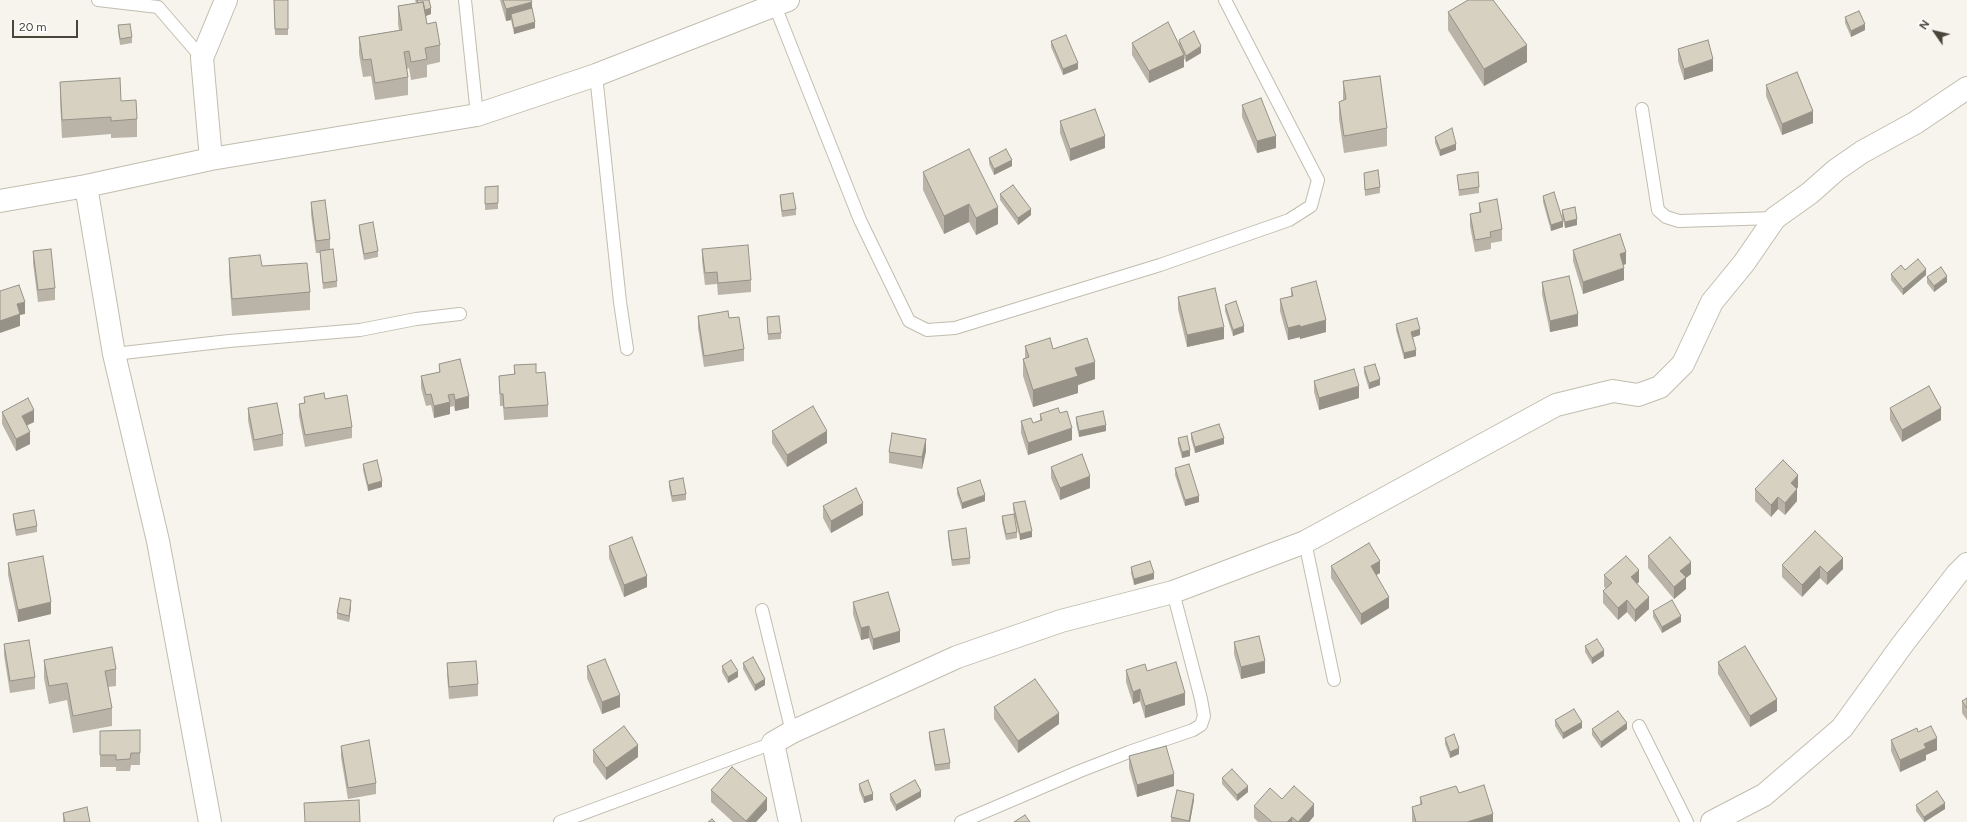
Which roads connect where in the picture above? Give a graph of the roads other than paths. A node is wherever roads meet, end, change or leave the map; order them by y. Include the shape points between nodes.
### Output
1 (98, 0) edge
2 (226, 0) edge
3 (465, 0) edge
4 (1225, 0) edge
5 (782, 3) edge
6 (202, 58) junction
7 (596, 75) junction
8 (1967, 88) edge
9 (1642, 109) dead end
10 (477, 115) junction
11 (211, 159) junction
12 (86, 186) junction
13 (0, 201) edge
14 (1775, 218) junction
15 (460, 314) dead end
16 (628, 349) dead end
17 (114, 354) junction
18 (1305, 542) junction
19 (1967, 564) edge
20 (1173, 592) junction
21 (762, 610) dead end
22 (1334, 680) dead end
23 (1638, 726) dead end
24 (792, 732) junction
25 (773, 743) junction
26 (210, 822) edge
27 (560, 822) edge
28 (790, 822) edge
29 (961, 822) edge
30 (1687, 822) edge
31 (1712, 822) edge

1 - 6 lane via 158,7
2 - 6 street
3 - 10 lane
4 - 5 lane via 1318,180 1311,206 1289,220 1160,265 955,328 927,330 909,320 860,220
5 - 7 street
6 - 11 street
7 - 10 street
7 - 16 lane via 620,302
8 - 14 street via 1915,123 1862,152
9 - 14 lane via 1658,210 1662,214 1679,220
10 - 11 street
11 - 12 street
12 - 13 street
12 - 17 street
14 - 18 street via 1744,263 1712,302 1683,364 1660,387 1638,395 1613,391 1556,405
15 - 17 lane via 416,319 360,330
17 - 26 street via 158,541
18 - 20 street
18 - 22 lane
19 - 31 street via 1902,645 1842,728 1764,794
20 - 24 street via 1061,621 957,657
20 - 29 lane via 1201,698 1204,716 1201,724 1193,730 1080,771
21 - 24 lane
23 - 30 lane
24 - 25 street
25 - 27 lane
25 - 28 street

